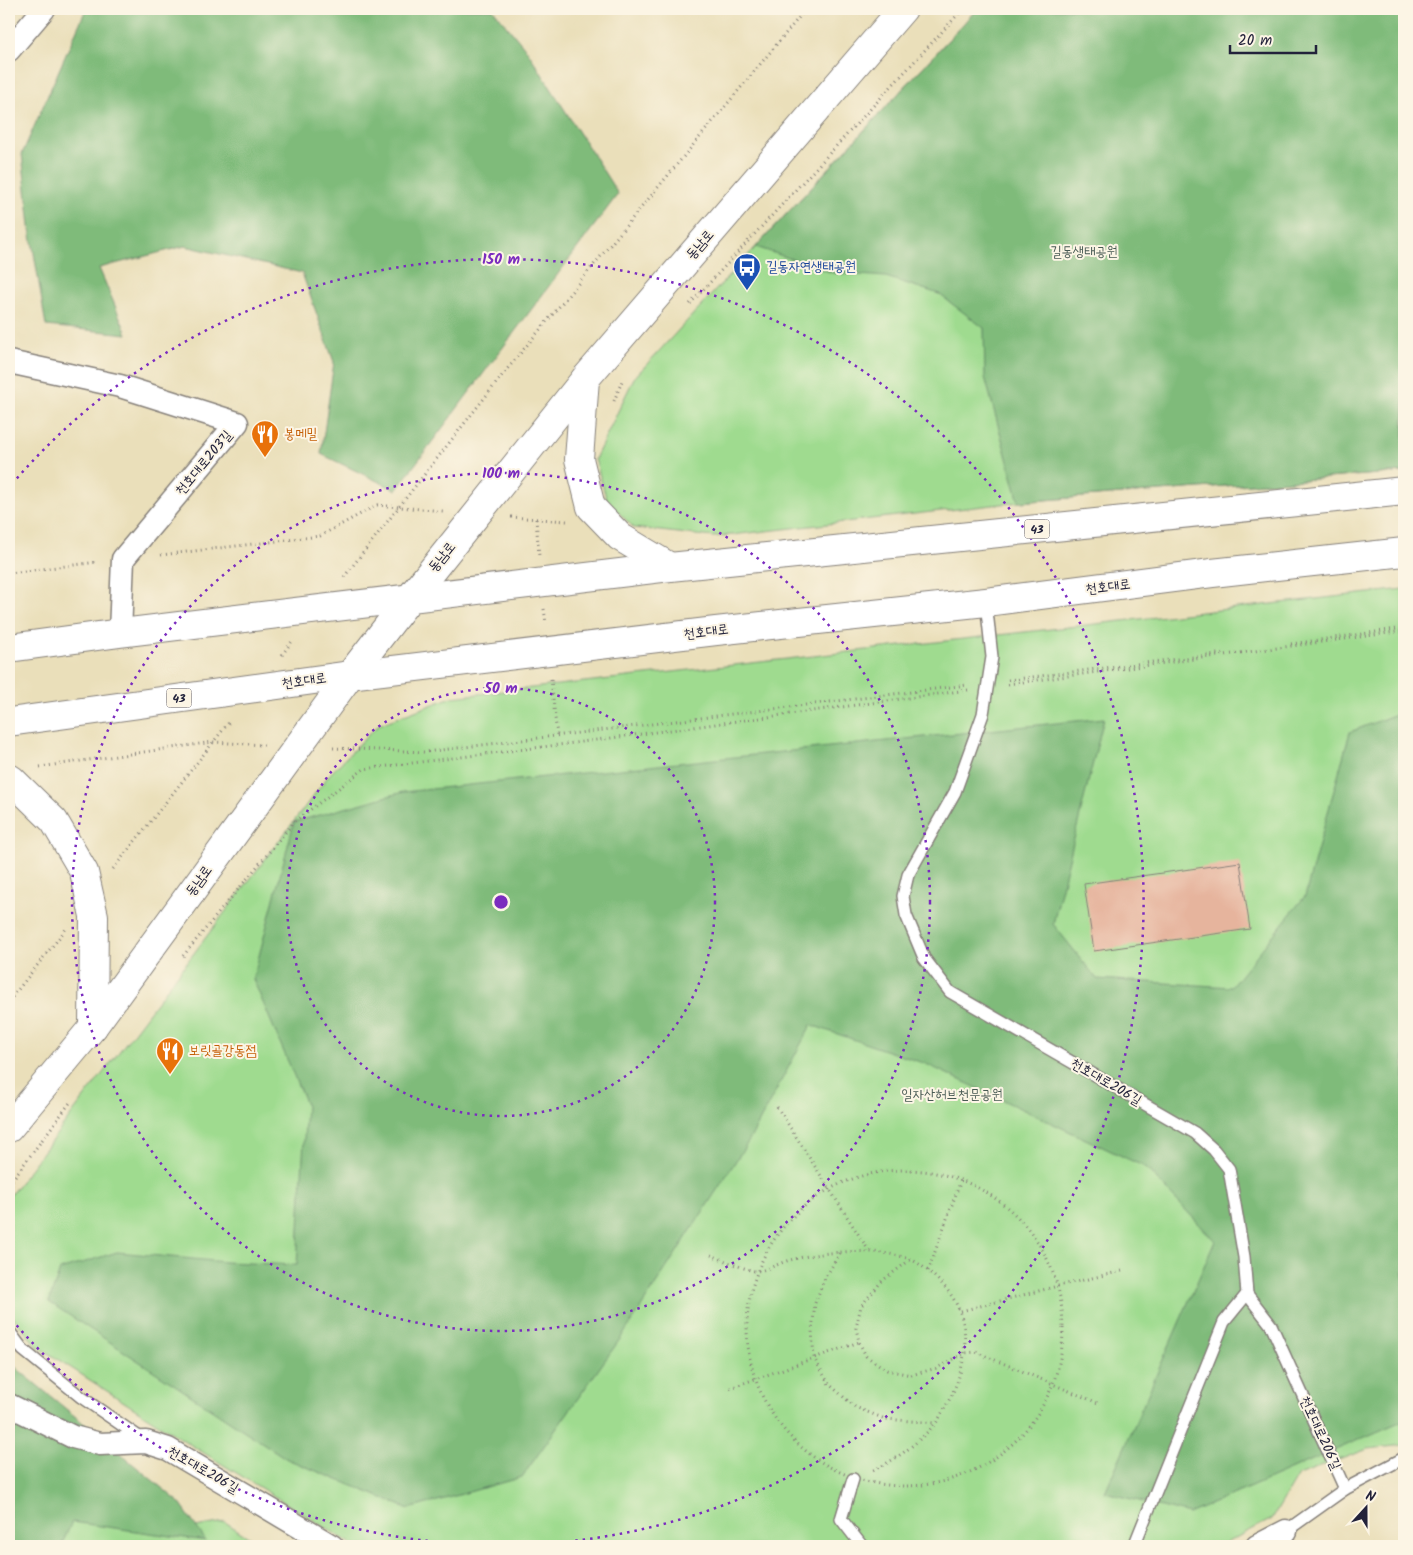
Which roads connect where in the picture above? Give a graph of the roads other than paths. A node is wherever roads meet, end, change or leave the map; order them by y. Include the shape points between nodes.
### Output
1 (44, 9) edge
2 (904, 9) edge
3 (9, 50) edge
4 (9, 362) edge
5 (585, 379) junction
6 (1404, 491) edge
7 (1404, 552) edge
8 (670, 567) junction
9 (409, 599) junction
10 (986, 602) junction
11 (120, 633) junction
12 (9, 648) edge
13 (350, 675) junction
14 (9, 722) edge
15 (9, 778) edge
16 (92, 1027) junction
17 (9, 1128) edge
18 (1247, 1294) junction
19 (9, 1331) edge
20 (9, 1405) edge
21 (146, 1442) junction
22 (1404, 1458) edge
23 (856, 1477) road end
24 (1345, 1489) junction
25 (1284, 1539) edge
26 (332, 1546) edge
27 (862, 1546) edge
28 (1134, 1546) edge
29 (1257, 1546) edge

1 - 3 street
2 - 5 main road, 동남로
4 - 11 street, 천호대로203길 via 120,386 238,423 123,559
5 - 8 main road via 579,459 591,507 620,537
5 - 9 main road, 동남로
6 - 8 main road, 43
7 - 10 main road, 천호대로 / 43
8 - 9 main road, 43
9 - 11 main road, 43
9 - 13 main road, 동남로
10 - 13 main road, 천호대로 / 43
10 - 18 lane, 천호대로206길 via 992,657 983,714 955,792 908,875 903,896 906,915 924,958 950,992 1195,1133 1214,1150 1229,1169
11 - 12 main road, 43
13 - 14 main road, 천호대로 / 43
13 - 16 main road, 동남로
15 - 16 main road via 54,821 84,872 94,916
16 - 17 main road, 동남로
18 - 24 lane, 천호대로206길 via 1270,1325
18 - 28 lane via 1224,1322
19 - 21 lane via 24,1350 80,1397
20 - 21 street, 천호대로206길 via 73,1437 100,1444
21 - 26 street, 천호대로206길 via 168,1449
22 - 24 lane
23 - 27 lane via 841,1520
24 - 25 lane
25 - 29 street

